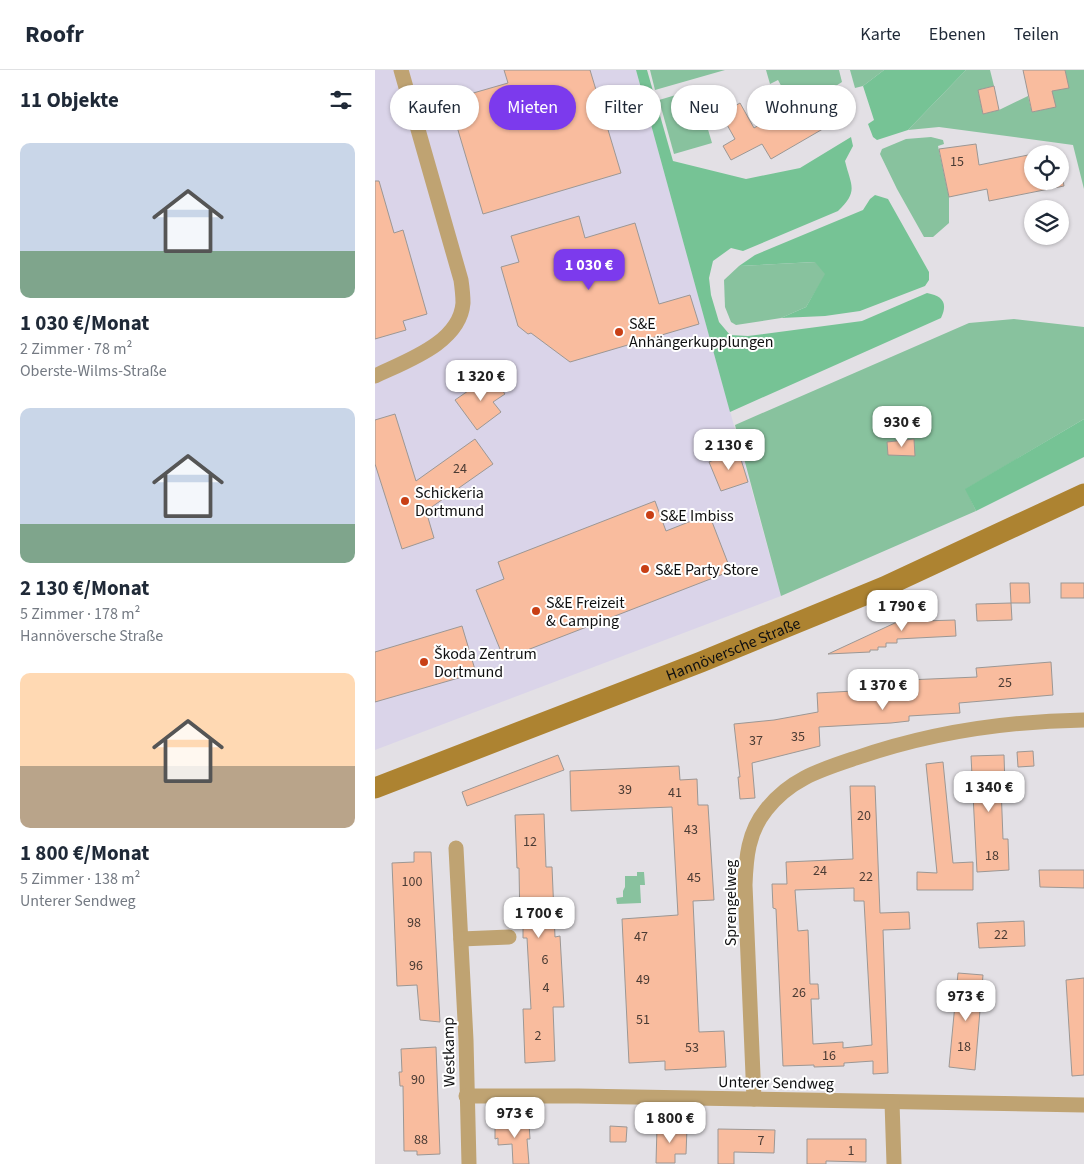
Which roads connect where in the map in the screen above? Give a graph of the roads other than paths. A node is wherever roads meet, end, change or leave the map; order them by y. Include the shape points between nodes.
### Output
1 (401, 70) edge
2 (375, 376) edge
3 (1084, 494) edge
4 (1084, 720) edge
5 (375, 788) edge
6 (456, 848) dead end
7 (509, 937) dead end
8 (461, 939) junction
9 (466, 1096) junction
10 (754, 1099) junction
11 (893, 1102) junction
12 (1084, 1105) edge
13 (469, 1164) edge
14 (894, 1164) edge

1 - 2 street via 461,280 463,304 448,336
3 - 5 main road, Hannöversche Straße via 857,598
4 - 10 street, Sprengelweg via 969,728 895,744 797,780 765,810 754,829 746,856
6 - 8 street, Westkamp
7 - 8 street
8 - 9 street, Westkamp
9 - 10 street, Unterer Sendweg
9 - 13 street, Westkamp
10 - 11 street, Unterer Sendweg
11 - 12 street, Unterer Sendweg
11 - 14 street

